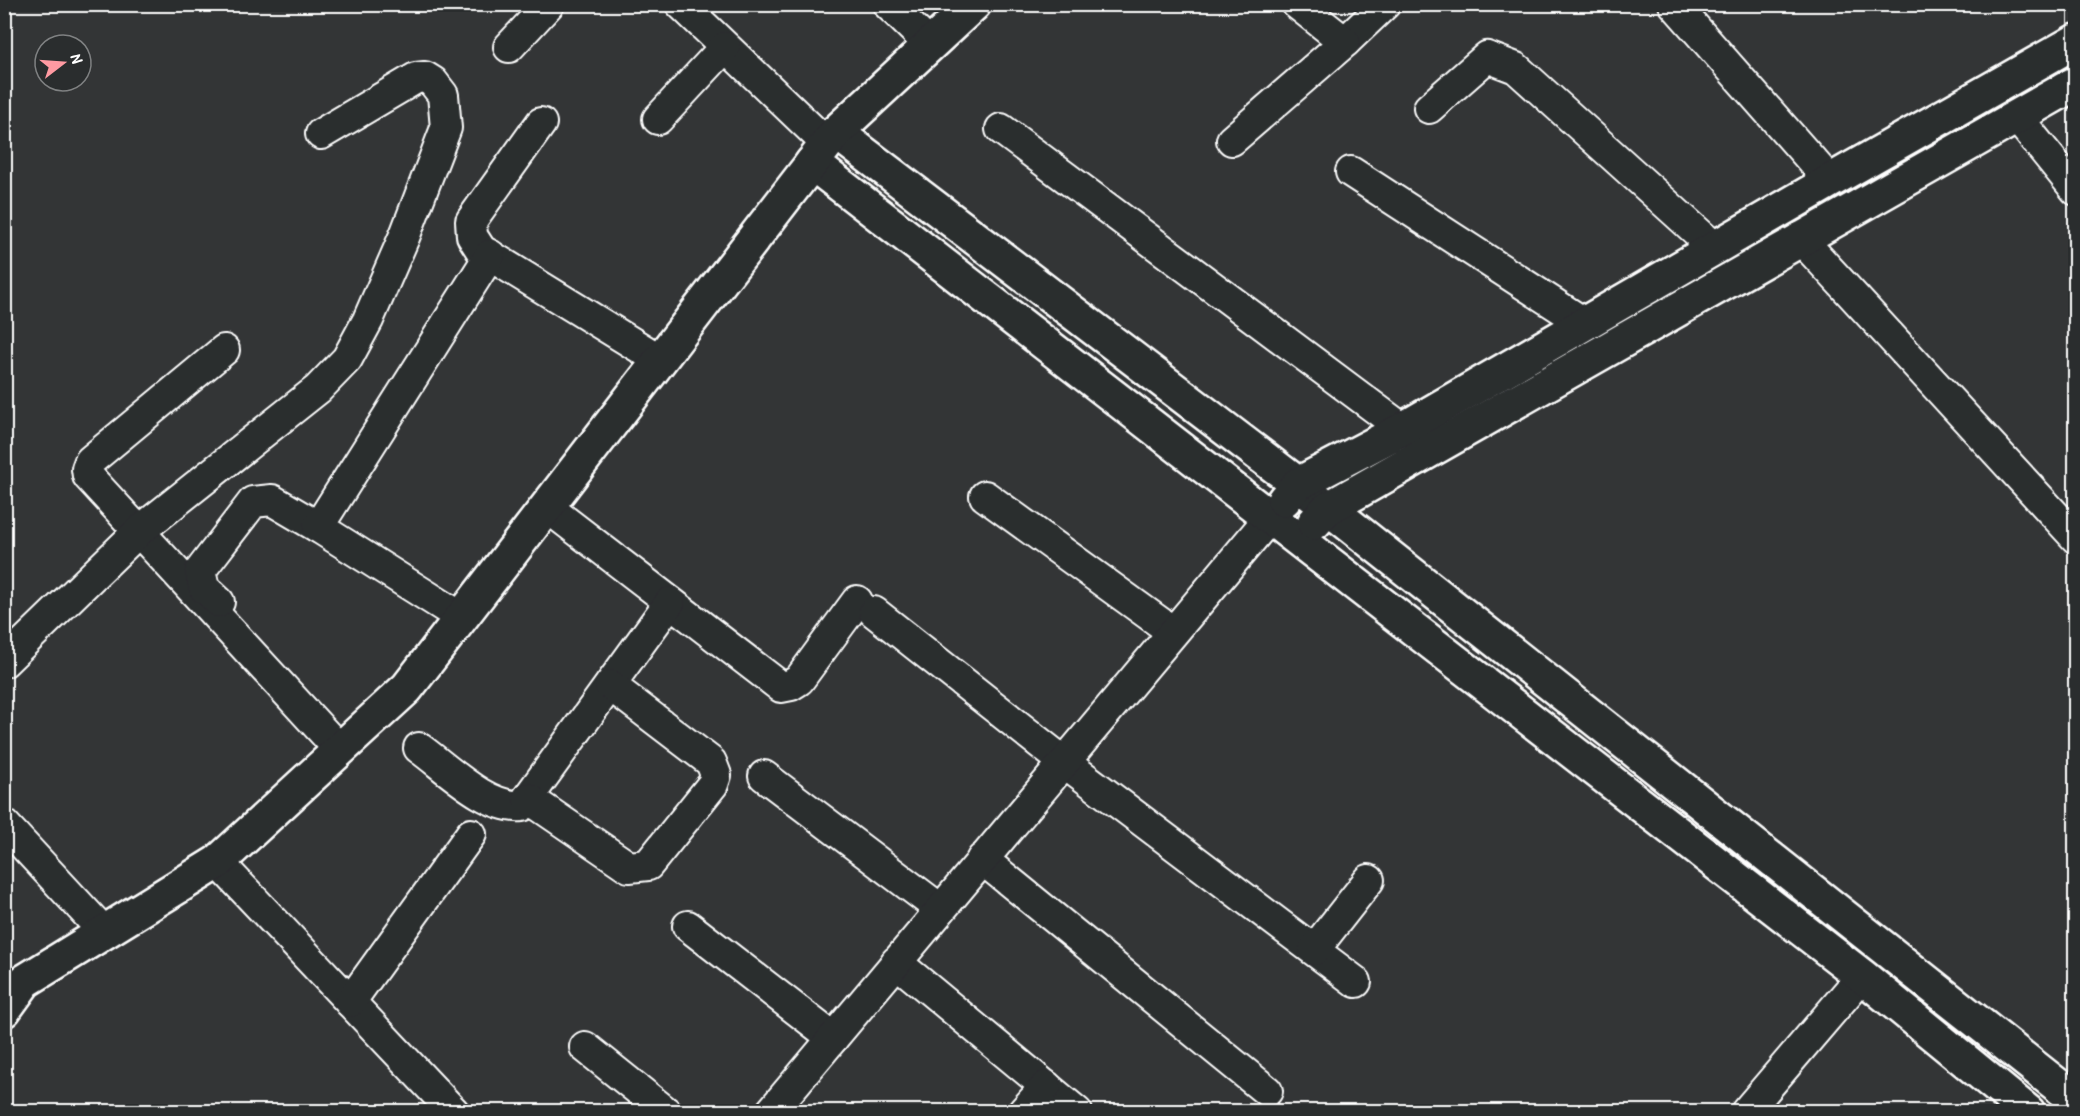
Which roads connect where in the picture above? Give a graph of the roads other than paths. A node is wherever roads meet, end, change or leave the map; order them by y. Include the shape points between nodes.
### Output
1 (549, 4) edge
2 (681, 4) edge
3 (888, 4) edge
4 (974, 4) edge
5 (1297, 4) edge
6 (1385, 4) edge
7 (1674, 4) edge
8 (2076, 41) edge
9 (1345, 42) junction
10 (930, 45) junction
11 (509, 47) dead end
12 (725, 47) junction
13 (2076, 83) edge
14 (1429, 108) dead end
15 (2016, 116) junction
16 (658, 119) dead end
17 (541, 123) dead end
18 (1001, 129) dead end
19 (321, 134) dead end
20 (1232, 140) dead end
21 (825, 146) junction
22 (1352, 172) dead end
23 (1830, 181) junction
24 (2076, 190) edge
25 (1800, 238) junction
26 (1714, 247) junction
27 (490, 255) junction
28 (1584, 324) junction
29 (224, 350) dead end
30 (660, 360) junction
31 (1403, 429) junction
32 (1298, 484) junction
33 (985, 496) dead end
34 (547, 507) junction
35 (1327, 509) junction
36 (1270, 516) junction
37 (318, 527) junction
38 (138, 532) junction
39 (2076, 538) edge
40 (1301, 539) junction
41 (670, 602) junction
42 (462, 618) junction
43 (247, 630) dead end
44 (1173, 632) junction
45 (4, 662) edge
46 (610, 685) junction
47 (419, 748) dead end
48 (340, 750) junction
49 (1064, 762) junction
50 (764, 776) dead end
51 (528, 798) junction
52 (4, 824) edge
53 (471, 834) dead end
54 (982, 859) junction
55 (218, 862) junction
56 (1370, 880) dead end
57 (940, 909) junction
58 (688, 926) dead end
59 (104, 932) junction
60 (1314, 950) junction
61 (896, 962) junction
62 (1863, 976) junction
63 (1356, 982) dead end
64 (350, 1002) junction
65 (4, 1010) edge
66 (833, 1038) junction
67 (585, 1047) dead end
68 (1046, 1086) junction
69 (1267, 1092) dead end
70 (2076, 1100) edge
71 (451, 1110) edge
72 (666, 1112) edge
73 (771, 1112) edge
74 (1023, 1112) edge
75 (1077, 1112) edge
76 (1746, 1112) edge
77 (2028, 1112) edge

1 - 11 street
2 - 12 street
3 - 10 street
4 - 10 street
5 - 9 street
6 - 9 street
7 - 23 street
8 - 23 street
9 - 20 street
10 - 21 street
12 - 16 street
12 - 21 street
13 - 15 street
14 - 26 street via 1487,57 1516,68
15 - 24 street
15 - 25 street
17 - 27 street via 471,221 472,236 481,250
18 - 31 street
19 - 38 street via 416,78 425,77 433,82 443,95 446,128 433,168 368,320 347,359 308,396
21 - 30 street
21 - 32 street
21 - 36 street
22 - 28 street
23 - 26 street
25 - 35 street
25 - 39 street
26 - 28 street
27 - 30 street
27 - 37 street
28 - 31 street
29 - 38 street via 90,461 88,476
30 - 34 street
31 - 32 street
32 - 35 street
32 - 36 street
33 - 44 street
34 - 41 street
34 - 42 street
35 - 40 street
35 - 70 street
36 - 40 street
36 - 44 street
37 - 42 street
37 - 43 street via 272,500 253,502 200,571 204,588
38 - 45 street
38 - 48 street
40 - 62 street
41 - 46 street
41 - 49 street via 781,687 799,680 865,606
42 - 48 street via 407,688
44 - 49 street
46 - 51 street
46 - 51 street via 711,762 716,775 713,784 648,865 638,868 628,867
47 - 51 street via 493,802 522,806
48 - 55 street
49 - 54 street
49 - 60 street
50 - 57 street
52 - 59 street
53 - 64 street
54 - 57 street
54 - 69 street
55 - 59 street
55 - 64 street
56 - 60 street
57 - 61 street
58 - 66 street
59 - 65 street via 25,981
60 - 63 street
61 - 66 street
61 - 68 street
62 - 76 street
62 - 77 street
64 - 71 street
66 - 73 street
67 - 72 street
68 - 74 street
68 - 75 street

